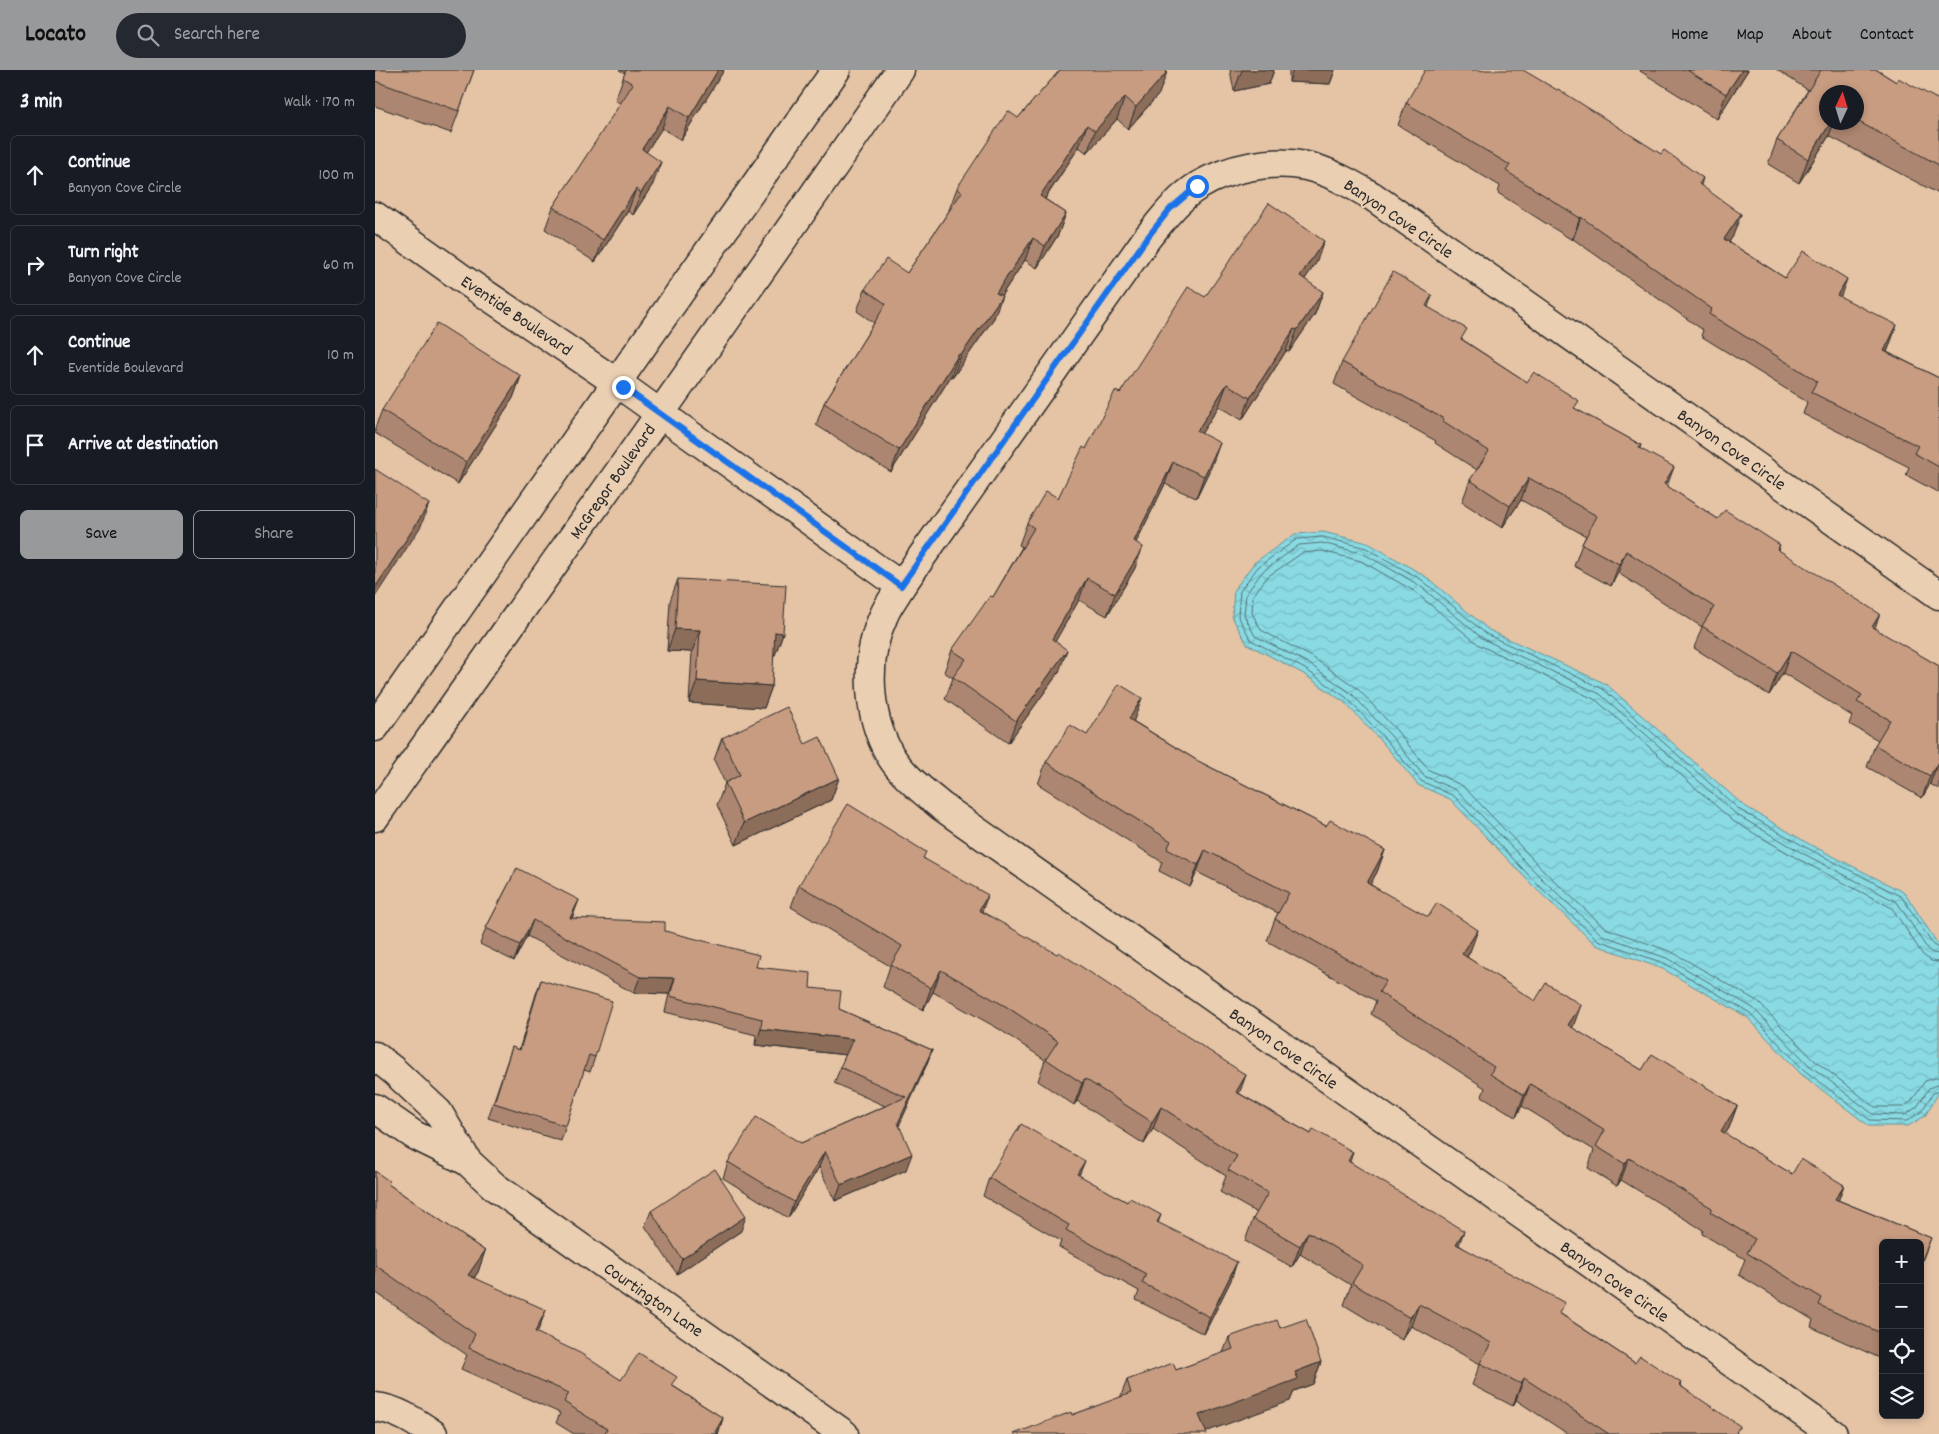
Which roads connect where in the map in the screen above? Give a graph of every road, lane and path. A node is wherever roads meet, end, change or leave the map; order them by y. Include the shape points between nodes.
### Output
1 (836, 70) edge
2 (900, 70) edge
3 (375, 216) edge
4 (617, 383) junction
5 (659, 413) junction
6 (901, 586) junction
7 (1939, 595) edge
8 (375, 726) edge
9 (375, 817) edge
10 (375, 1056) edge
11 (375, 1108) edge
12 (467, 1161) junction
13 (375, 1407) edge
14 (433, 1434) edge
15 (844, 1434) edge
16 (1833, 1434) edge

1 - 4 street
2 - 5 street, McGregor Boulevard
3 - 4 street, Eventide Boulevard
4 - 5 street, Eventide Boulevard
4 - 8 street
5 - 6 street
5 - 9 street, McGregor Boulevard
6 - 7 street, Banyon Cove Circle via 1170,209 1197,186 1231,171 1271,164 1306,166 1342,179 1372,196
6 - 16 street, Banyon Cove Circle via 883,616 875,640 871,687 876,722 891,755 914,784
10 - 12 street, Courtington Lane via 439,1112
11 - 12 street, Courtington Lane via 414,1135
12 - 15 street, Courtington Lane via 495,1187
13 - 14 street via 415,1422

